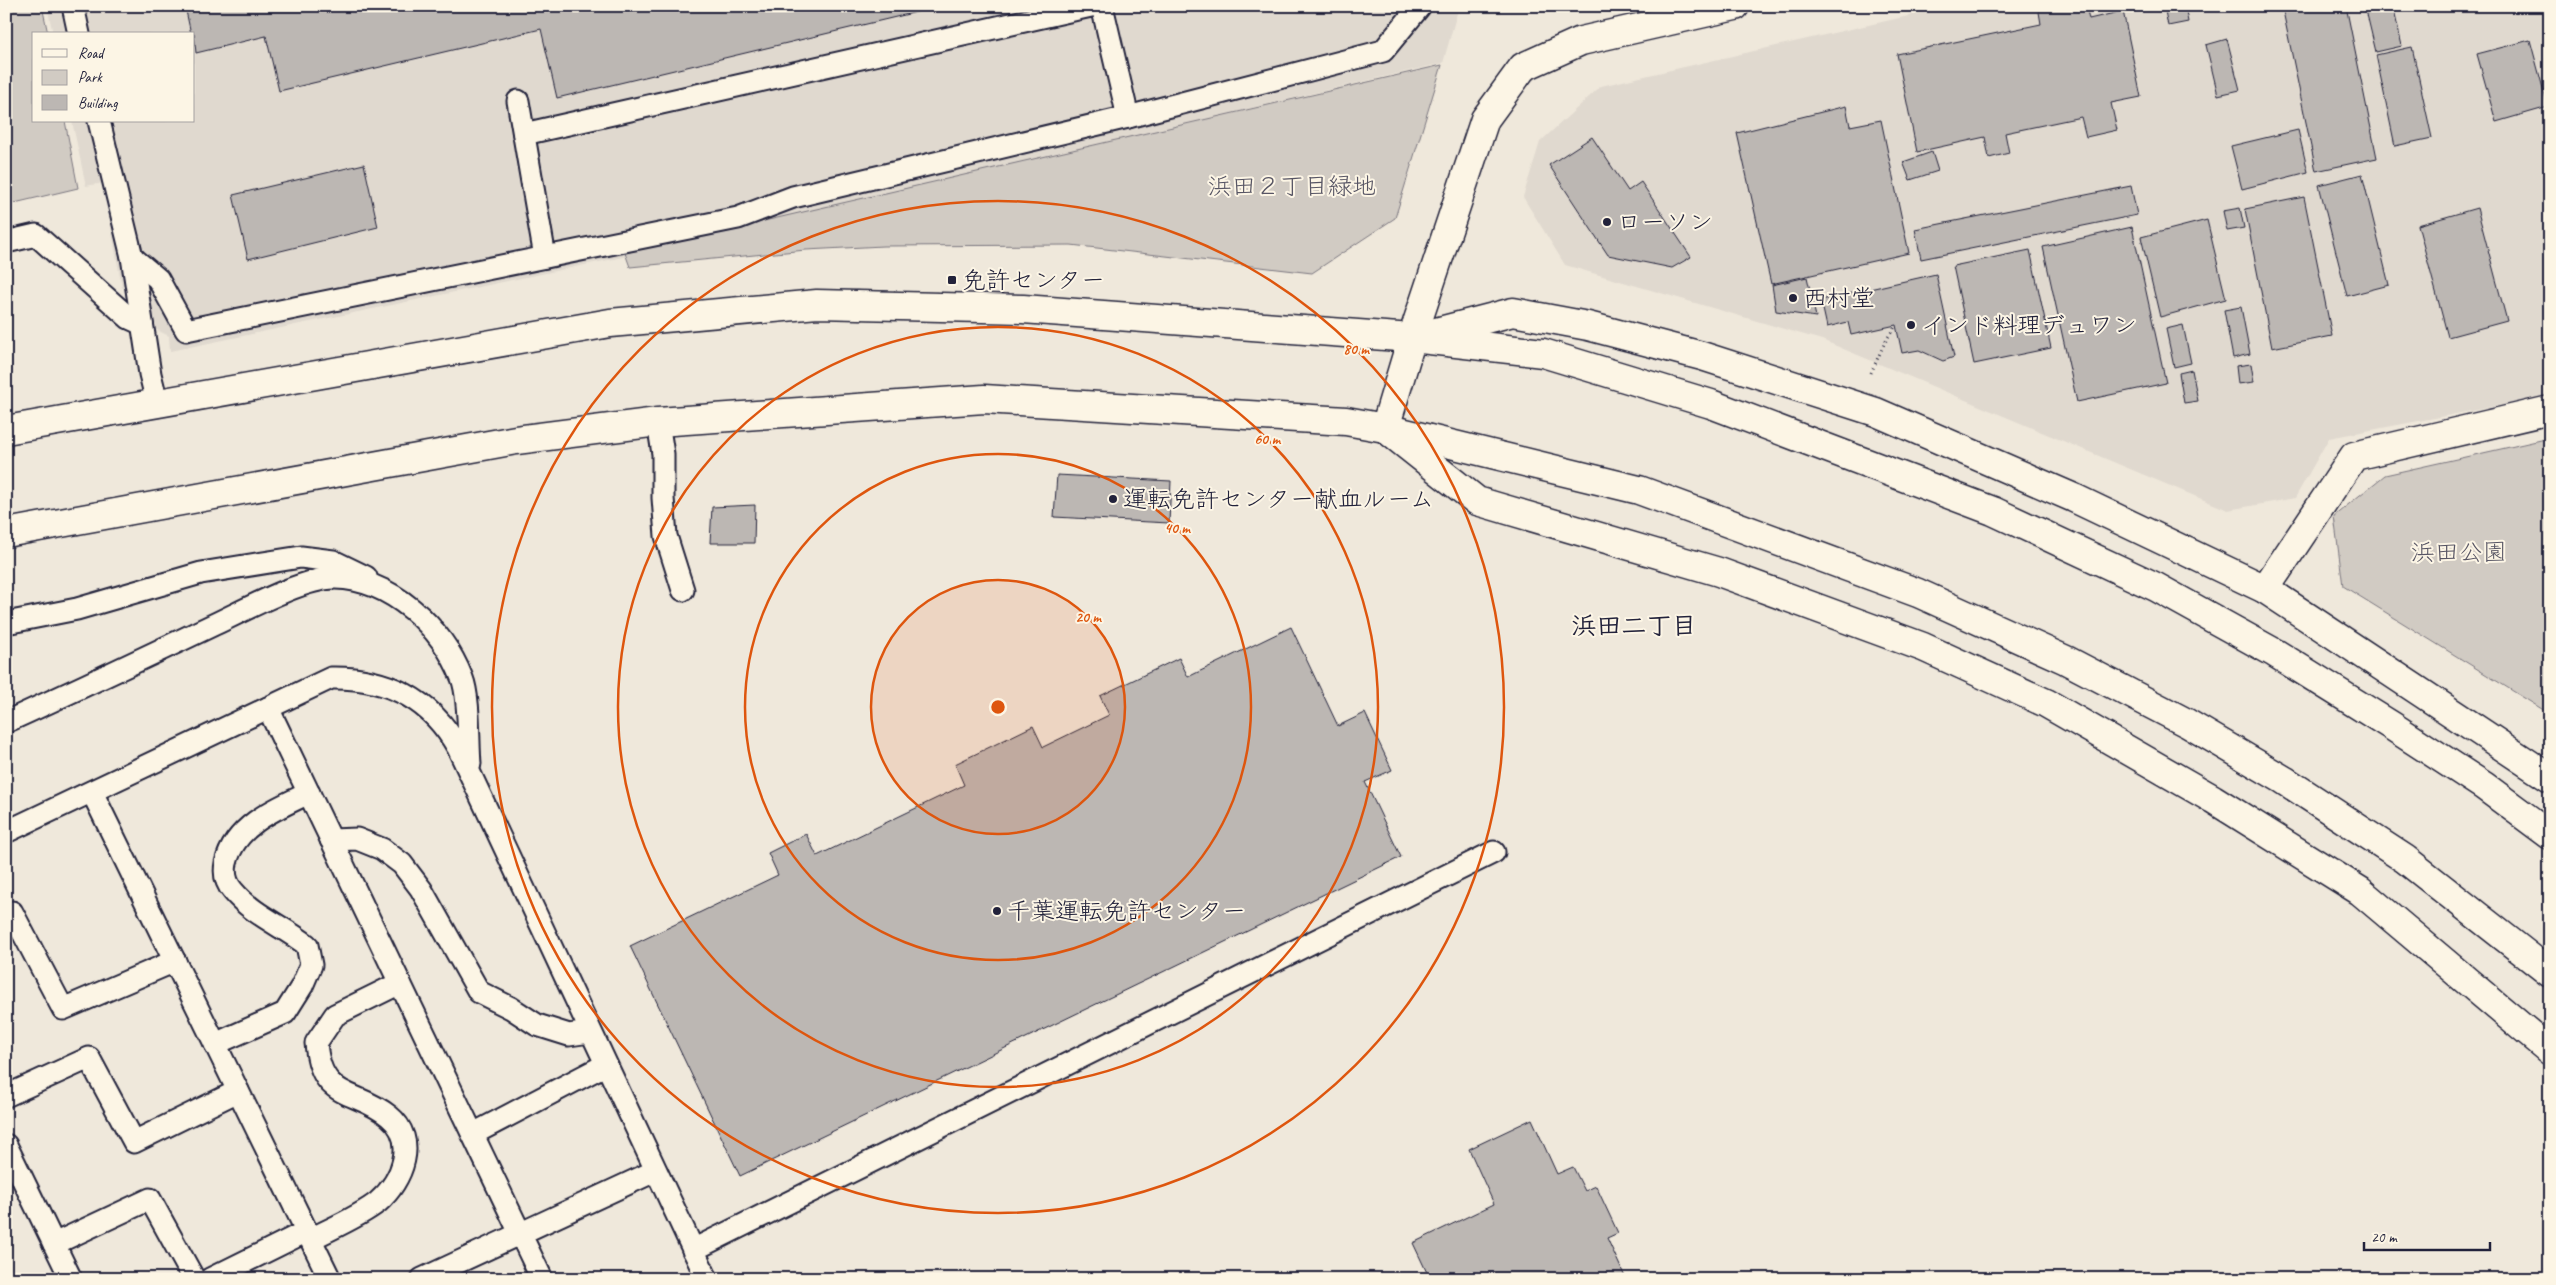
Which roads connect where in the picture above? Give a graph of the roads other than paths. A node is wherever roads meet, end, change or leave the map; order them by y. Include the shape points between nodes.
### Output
1 (72, 6) edge
2 (1091, 6) edge
3 (1102, 6) edge
4 (1420, 6) edge
5 (1735, 6) edge
6 (78, 32) edge
7 (518, 101) dead end
8 (1128, 117) junction
9 (99, 122) edge
10 (524, 134) junction
11 (6, 242) edge
12 (132, 257) junction
13 (545, 257) junction
14 (142, 324) junction
15 (1412, 338) junction
16 (157, 402) junction
17 (2550, 410) edge
18 (658, 422) junction
19 (1385, 428) junction
20 (6, 430) edge
21 (6, 533) edge
22 (2266, 589) junction
23 (683, 590) dead end
24 (386, 592) junction
25 (6, 623) edge
26 (268, 708) junction
27 (6, 722) edge
28 (471, 775) junction
29 (2550, 778) edge
30 (92, 792) junction
31 (309, 793) junction
32 (6, 832) edge
33 (2550, 835) edge
34 (331, 840) junction
35 (1494, 852) dead end
36 (6, 914) edge
37 (175, 961) junction
38 (2550, 973) edge
39 (400, 983) junction
40 (590, 1032) junction
41 (215, 1044) junction
42 (2550, 1051) edge
43 (605, 1064) junction
44 (238, 1091) junction
45 (6, 1096) edge
46 (473, 1134) junction
47 (6, 1144) edge
48 (655, 1171) junction
49 (520, 1233) junction
50 (309, 1235) junction
51 (54, 1244) junction
52 (693, 1250) junction
53 (71, 1279) edge
54 (194, 1279) edge
55 (210, 1279) edge
56 (330, 1279) edge
57 (422, 1279) edge
58 (542, 1279) edge
59 (707, 1279) edge

1 - 6 lane
2 - 10 lane
3 - 8 lane
4 - 8 lane via 1383,51
5 - 15 street via 1581,41 1523,67 1485,119
7 - 10 lane
8 - 13 lane via 793,197 738,218
9 - 12 lane
10 - 13 lane
11 - 14 lane via 36,235 129,318
12 - 13 lane via 158,279 186,330
12 - 14 lane
14 - 16 lane
15 - 16 street via 1023,309 817,304 610,322
15 - 19 street
15 - 22 street via 1513,312 1588,326 1702,356 1876,412 2074,498
15 - 33 street via 1542,352 1711,404 1993,510 2156,587 2275,653 2484,786
16 - 20 street
17 - 22 street via 2354,456
18 - 19 street via 984,399 1346,421
18 - 21 street via 516,440
18 - 23 lane via 663,454 666,536
19 - 38 street via 1639,490 1918,592 2066,660 2187,723 2284,780 2405,859
19 - 42 street via 1477,501 1719,572 1923,646 2046,703 2213,799 2360,891
22 - 29 street
24 - 25 lane via 361,572 333,561 300,557 201,573 77,609
24 - 27 lane via 359,581 314,580
24 - 28 lane via 414,610 438,635 462,679
26 - 28 lane via 331,678 353,678 382,684 402,691 436,718 450,733
26 - 30 lane
26 - 31 lane
28 - 40 lane
30 - 32 lane
30 - 37 lane
31 - 34 lane
31 - 41 lane via 272,811 237,838 224,873 232,890 246,903 307,946 311,965 285,1012
34 - 39 lane
34 - 40 lane via 358,839 382,849 402,864 421,889 479,992 537,1025 569,1035
35 - 52 lane
36 - 37 lane via 12,912 63,1009
37 - 41 lane
39 - 46 lane
39 - 50 lane via 335,1016 316,1043 317,1058 325,1076 341,1092 390,1116 402,1132 407,1151 400,1172 378,1201
40 - 43 lane
41 - 44 lane
43 - 46 lane
43 - 48 lane
44 - 45 lane via 134,1142 89,1058
44 - 50 lane
46 - 49 lane
47 - 51 lane
48 - 49 lane
48 - 52 lane
49 - 57 lane
49 - 58 lane
50 - 55 lane
50 - 56 lane
51 - 53 lane
51 - 54 lane via 150,1199
52 - 59 lane

